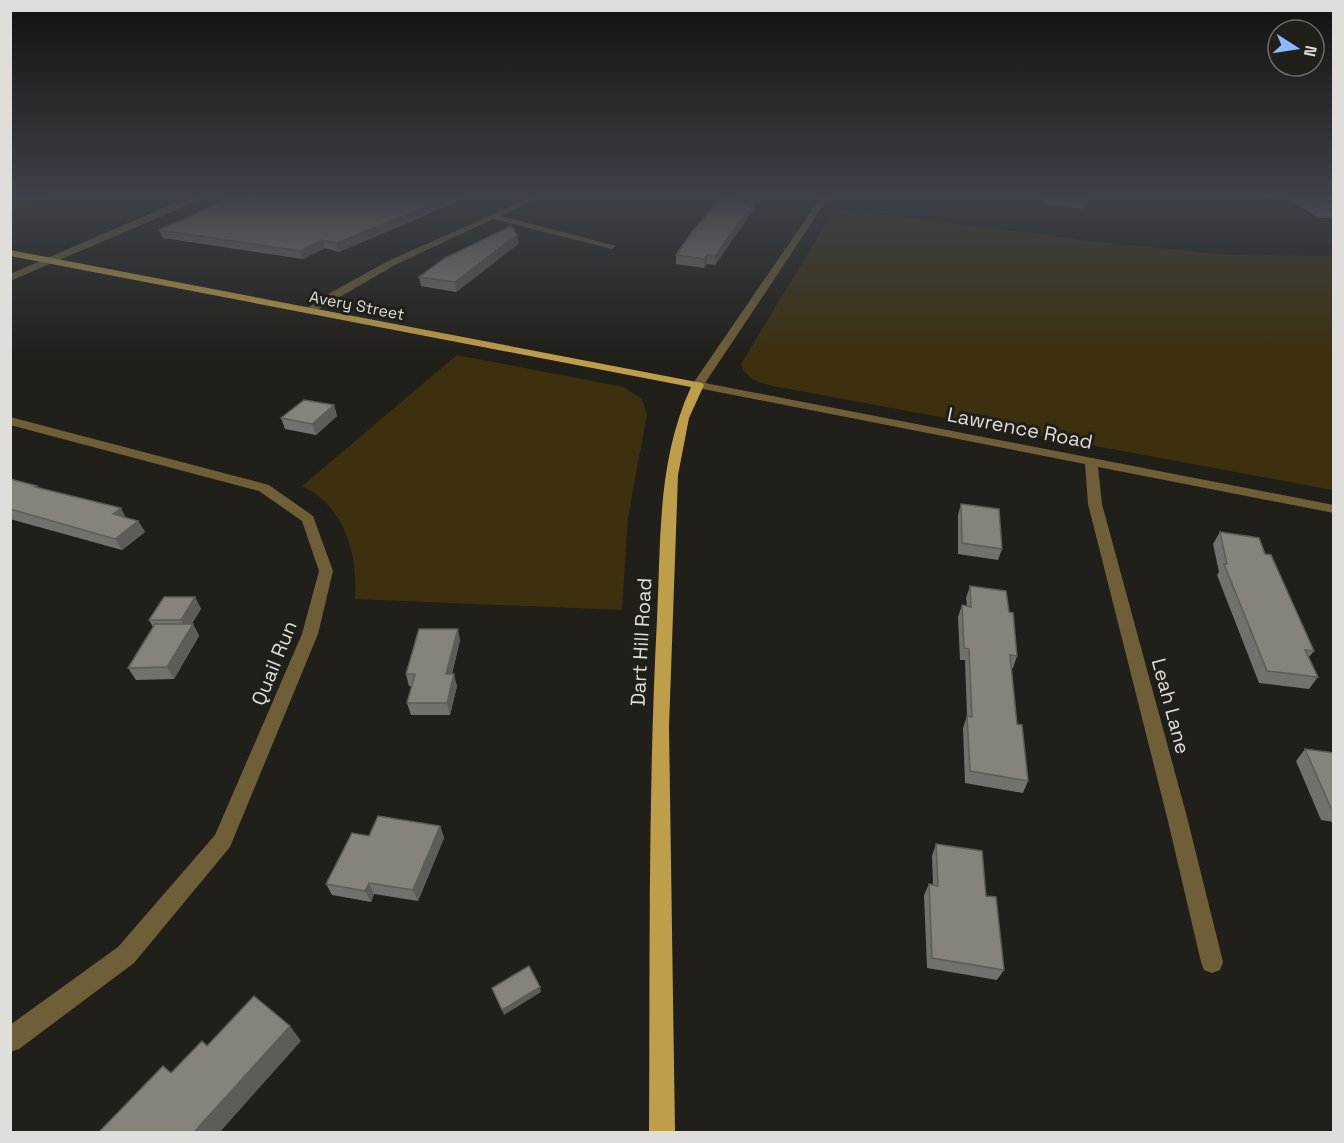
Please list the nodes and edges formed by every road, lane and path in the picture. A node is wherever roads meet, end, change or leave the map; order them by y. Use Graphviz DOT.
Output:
graph roads {
  1 [pos="74,250"];
  2 [pos="416,250"];
  3 [pos="789,250"];
  4 [pos="10,253"];
  5 [pos="50,261"];
  6 [pos="10,279"];
  7 [pos="308,311"];
  8 [pos="698,386"];
  9 [pos="10,421"];
  10 [pos="1091,461"];
  11 [pos="1334,509"];
  12 [pos="1212,962"];
  13 [pos="10,1040"];
  14 [pos="662,1132"];
  1 -- 5 [label="street"];
  2 -- 7 [label="street"];
  3 -- 8 [label="street, Dart Hill Road"];
  4 -- 5 [label="main road, Avery Street"];
  5 -- 6 [label="street"];
  5 -- 7 [label="main road, Avery Street"];
  7 -- 8 [label="main road, Avery Street"];
  8 -- 10 [label="street, Lawrence Road"];
  8 -- 14 [label="main road, Dart Hill Road"];
  9 -- 13 [label="street, Quail Run"];
  10 -- 11 [label="street, Lawrence Road"];
  10 -- 12 [label="street, Leah Lane"];
}
